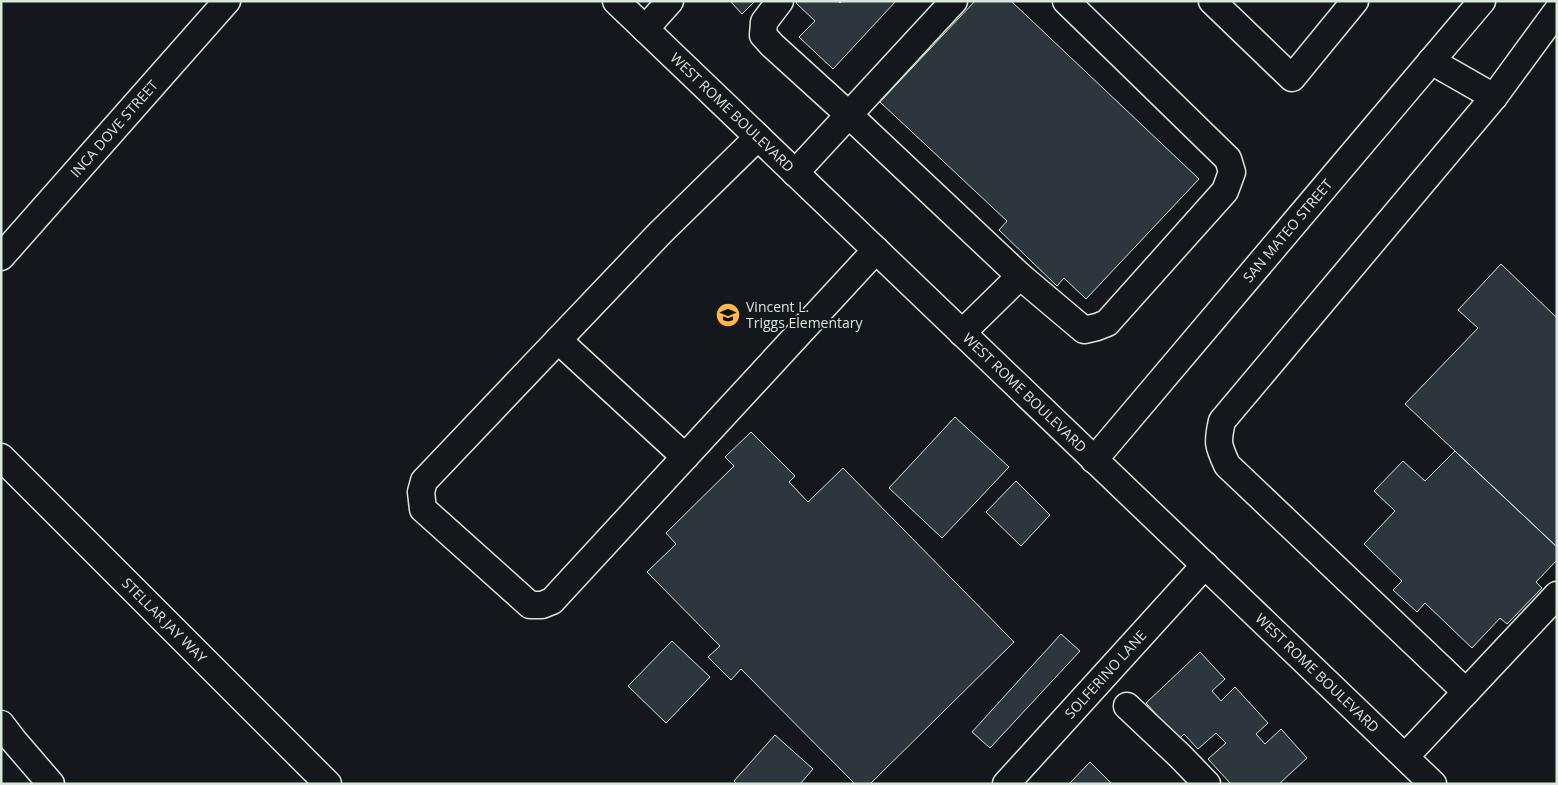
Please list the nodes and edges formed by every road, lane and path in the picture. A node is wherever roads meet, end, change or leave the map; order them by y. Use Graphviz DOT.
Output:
graph roads {
  1 [pos="227,1"];
  2 [pos="616,1"];
  3 [pos="670,1"];
  4 [pos="780,1"];
  5 [pos="954,1"];
  6 [pos="1066,1"];
  7 [pos="1212,1"];
  8 [pos="1355,1"];
  9 [pos="1482,1"];
  10 [pos="1557,11"];
  11 [pos="645,29"];
  12 [pos="1431,61"];
  13 [pos="1494,97"];
  14 [pos="849,115"];
  15 [pos="758,138"];
  16 [pos="795,173"];
  17 [pos="876,250"];
  18 [pos="1,257"];
  19 [pos="1020,276"];
  20 [pos="962,333"];
  21 [pos="558,340"];
  22 [pos="1,457"];
  23 [pos="685,457"];
  24 [pos="1094,460"];
  25 [pos="1205,565"];
  26 [pos="1557,595"];
  27 [pos="1466,692"];
  28 [pos="1127,706"];
  29 [pos="1,724"];
  30 [pos="1405,757"];
  31 [pos="50,784"];
  32 [pos="328,784"];
  33 [pos="1006,784"];
  34 [pos="1207,784"];
  35 [pos="1433,784"];
  1 -- 18 [label="street, INCA DOVE STREET"];
  2 -- 11 [label="street, WEST ROME BOULEVARD"];
  3 -- 11 [label="street"];
  4 -- 14 [label="street"];
  5 -- 14 [label="street"];
  6 -- 19 [label="street"];
  7 -- 8 [label="street"];
  9 -- 12 [label="street, SAN MATEO STREET"];
  10 -- 13 [label="street"];
  11 -- 15 [label="street, WEST ROME BOULEVARD"];
  12 -- 13 [label="street"];
  12 -- 24 [label="street, SAN MATEO STREET"];
  13 -- 27 [label="street"];
  14 -- 16 [label="street"];
  14 -- 19 [label="street"];
  15 -- 16 [label="street, WEST ROME BOULEVARD"];
  15 -- 21 [label="street"];
  16 -- 17 [label="street, WEST ROME BOULEVARD"];
  17 -- 20 [label="street, WEST ROME BOULEVARD"];
  17 -- 23 [label="street"];
  19 -- 20 [label="street"];
  20 -- 24 [label="street, WEST ROME BOULEVARD"];
  21 -- 23 [label="street"];
  21 -- 23 [label="street"];
  22 -- 32 [label="street, STELLAR JAY WAY"];
  24 -- 25 [label="street, WEST ROME BOULEVARD"];
  25 -- 30 [label="street, WEST ROME BOULEVARD"];
  25 -- 33 [label="street, SOLFERINO LANE"];
  26 -- 27 [label="street"];
  27 -- 30 [label="street"];
  28 -- 34 [label="street"];
  29 -- 31 [label="street"];
  30 -- 35 [label="street, WEST ROME BOULEVARD"];
}
